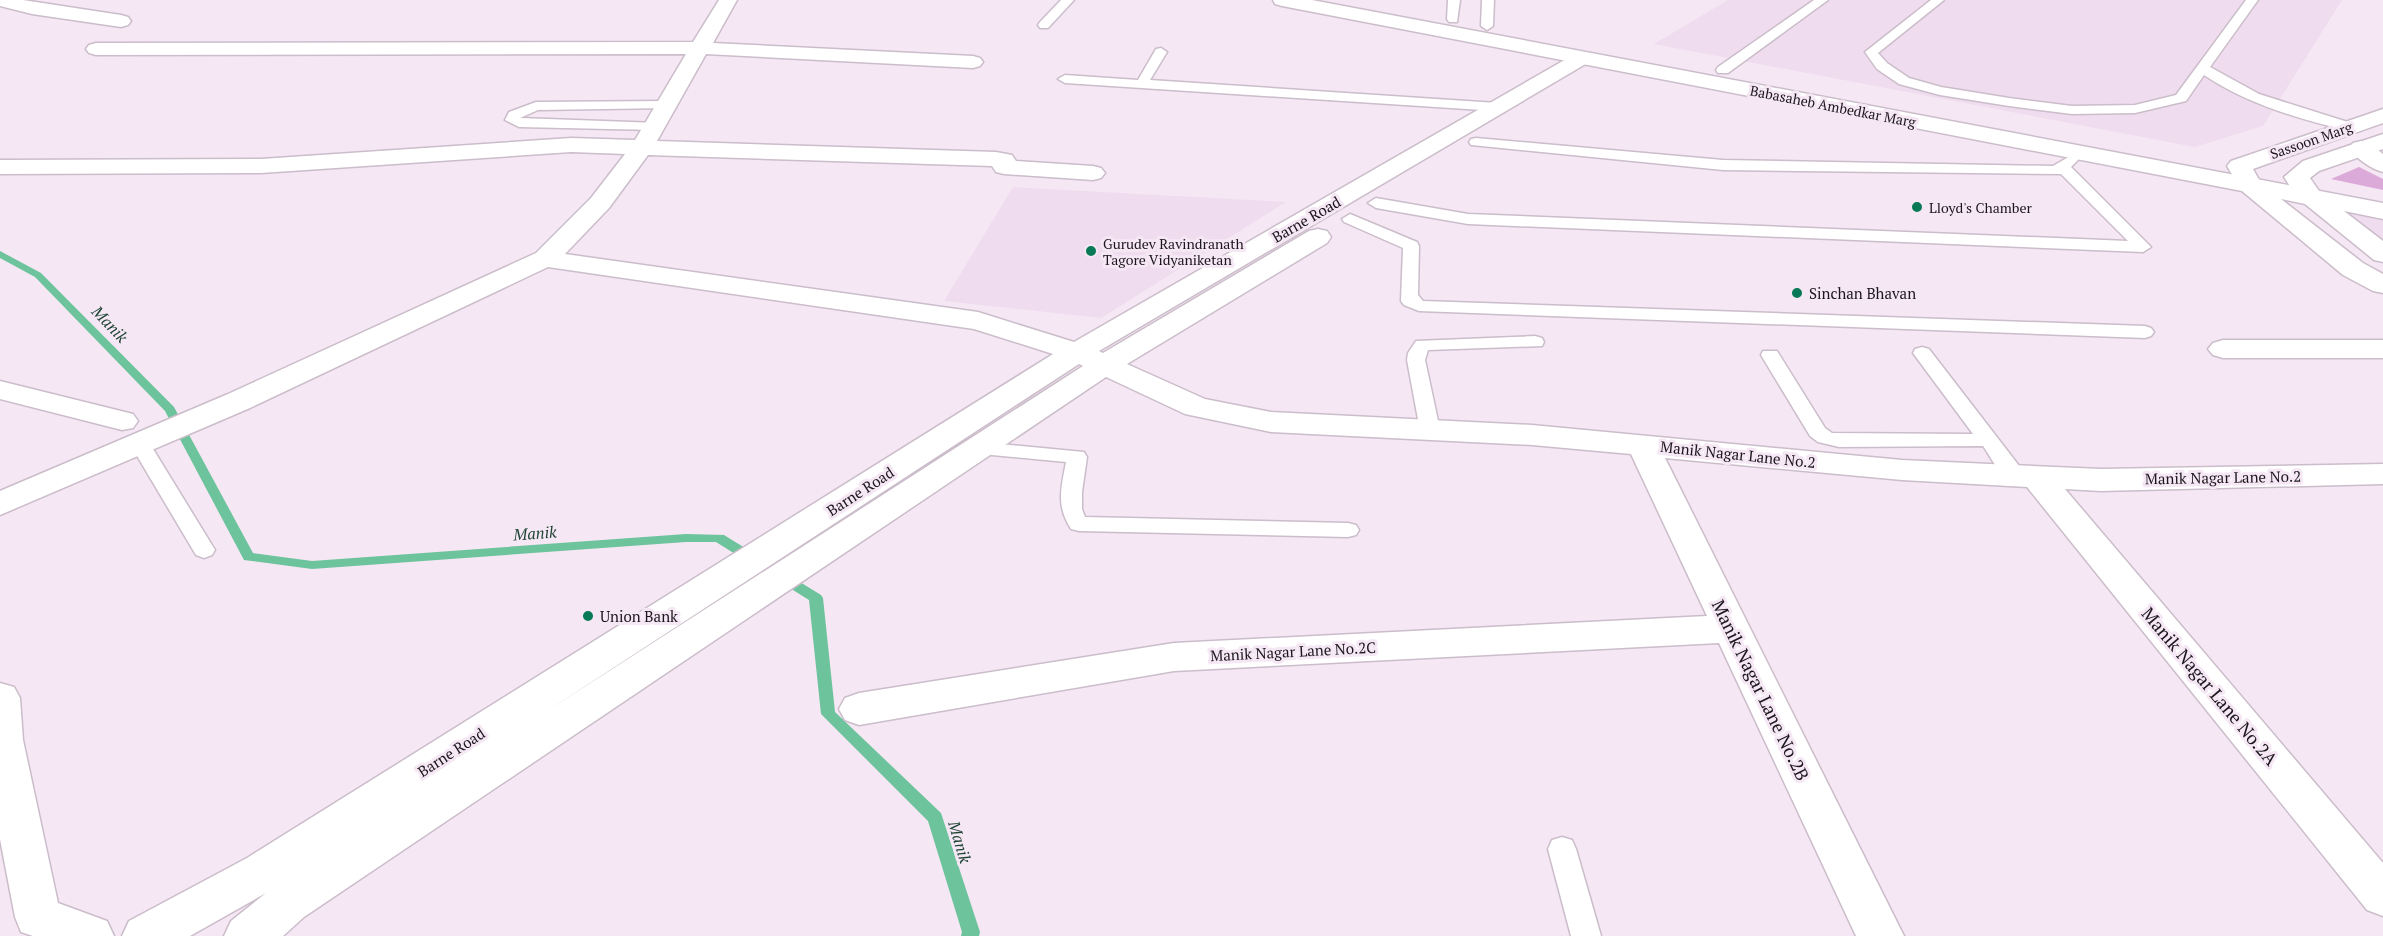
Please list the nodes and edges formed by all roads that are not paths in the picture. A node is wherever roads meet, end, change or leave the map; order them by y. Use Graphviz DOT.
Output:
graph roads {
  1 [pos="0,0"];
  2 [pos="728,0"];
  3 [pos="1068,0"];
  4 [pos="1282,0"];
  5 [pos="1351,0"];
  6 [pos="1488,0"];
  7 [pos="1822,0"];
  8 [pos="1938,0"];
  9 [pos="2252,0"];
  10 [pos="1454,10"];
  11 [pos="121,21"];
  12 [pos="1044,25"];
  13 [pos="1487,26"];
  14 [pos="698,48"];
  15 [pos="96,50"];
  16 [pos="1161,52"];
  17 [pos="1595,60"];
  18 [pos="973,62"];
  19 [pos="2202,68"];
  20 [pos="1723,70"];
  21 [pos="1065,79"];
  22 [pos="1141,85"];
  23 [pos="1497,107"];
  24 [pos="2383,116"];
  25 [pos="654,126"];
  26 [pos="2349,127"];
  27 [pos="1476,142"];
  28 [pos="2372,144"];
  29 [pos="2071,160"];
  30 [pos="2383,165"];
  31 [pos="0,167"];
  32 [pos="1094,172"];
  33 [pos="2244,176"];
  34 [pos="2296,177"];
  35 [pos="2383,194"];
  36 [pos="2312,198"];
  37 [pos="1376,202"];
  38 [pos="2383,211"];
  39 [pos="1350,219"];
  40 [pos="2383,254"];
  41 [pos="545,259"];
  42 [pos="2383,285"];
  43 [pos="2145,332"];
  44 [pos="1535,342"];
  45 [pos="2223,349"];
  46 [pos="2383,349"];
  47 [pos="1922,353"];
  48 [pos="1770,355"];
  49 [pos="1091,358"];
  50 [pos="0,390"];
  51 [pos="1430,430"];
  52 [pos="143,433"];
  53 [pos="1988,440"];
  54 [pos="1642,444"];
  55 [pos="978,448"];
  56 [pos="2383,474"];
  57 [pos="2026,476"];
  58 [pos="0,504"];
  59 [pos="1348,530"];
  60 [pos="204,550"];
  61 [pos="788,555"];
  62 [pos="749,580"];
  63 [pos="1731,629"];
  64 [pos="859,709"];
  65 [pos="1,726"];
  66 [pos="1562,849"];
  67 [pos="2383,896"];
  68 [pos="90,936"];
  69 [pos="146,936"];
  70 [pos="248,936"];
  71 [pos="1586,936"];
  72 [pos="1880,936"];
  1 -- 11 [label="street"];
  2 -- 14 [label="street"];
  3 -- 12 [label="lane"];
  4 -- 17 [label="street, Babasaheb Ambedkar Marg"];
  5 -- 10 [label="street, Babasaheb Ambedkar Marg"];
  6 -- 13 [label="lane"];
  7 -- 20 [label="lane"];
  8 -- 19 [label="lane"];
  9 -- 19 [label="lane"];
  10 -- 13 [label="street, Babasaheb Ambedkar Marg"];
  13 -- 20 [label="street, Babasaheb Ambedkar Marg"];
  14 -- 15 [label="street"];
  14 -- 18 [label="street"];
  14 -- 25 [label="street"];
  16 -- 22 [label="lane"];
  17 -- 23 [label="street, Barne Road"];
  17 -- 27 [label="street, Barne Road"];
  17 -- 29 [label="street, Babasaheb Ambedkar Marg"];
  19 -- 26 [label="lane"];
  20 -- 33 [label="street, Babasaheb Ambedkar Marg"];
  21 -- 22 [label="lane"];
  22 -- 23 [label="lane"];
  23 -- 49 [label="street, Barne Road"];
  24 -- 26 [label="street, Sassoon Marg"];
  25 -- 25 [label="lane"];
  25 -- 31 [label="street"];
  25 -- 32 [label="street"];
  25 -- 41 [label="street"];
  26 -- 33 [label="street, Sassoon Marg"];
  27 -- 29 [label="lane"];
  27 -- 37 [label="street, Barne Road"];
  28 -- 30 [label="street"];
  28 -- 34 [label="street, Sassoon Marg"];
  29 -- 33 [label="street, Babasaheb Ambedkar Marg"];
  29 -- 37 [label="lane"];
  33 -- 34 [label="street, Babasaheb Ambedkar Marg"];
  33 -- 36 [label="street, Babasaheb Ambedkar Marg"];
  33 -- 42 [label="street"];
  34 -- 35 [label="street, Babasaheb Ambedkar Marg"];
  34 -- 36 [label="street"];
  36 -- 38 [label="street, Babasaheb Ambedkar Marg"];
  36 -- 40 [label="street"];
  37 -- 39 [label="street, Barne Road"];
  39 -- 43 [label="lane"];
  39 -- 49 [label="street, Barne Road"];
  41 -- 49 [label="street, Manik Nagar Lane No.2"];
  41 -- 52 [label="street"];
  44 -- 51 [label="lane"];
  45 -- 46 [label="street"];
  47 -- 53 [label="lane"];
  48 -- 53 [label="lane"];
  49 -- 51 [label="street, Manik Nagar Lane No.2"];
  49 -- 55 [label="street, Barne Road"];
  49 -- 61 [label="street, Barne Road"];
  50 -- 52 [label="street"];
  51 -- 54 [label="street, Manik Nagar Lane No.2"];
  52 -- 58 [label="street"];
  52 -- 60 [label="lane"];
  53 -- 57 [label="lane"];
  54 -- 57 [label="street, Manik Nagar Lane No.2"];
  54 -- 63 [label="street, Manik Nagar Lane No.2B"];
  55 -- 59 [label="lane"];
  55 -- 61 [label="street, Barne Road"];
  56 -- 57 [label="street, Manik Nagar Lane No.2"];
  57 -- 67 [label="street, Manik Nagar Lane No.2A"];
  61 -- 62 [label="street, Barne Road"];
  62 -- 69 [label="street, Barne Road"];
  62 -- 70 [label="street, Barne Road"];
  63 -- 64 [label="street, Manik Nagar Lane No.2C"];
  63 -- 72 [label="street, Manik Nagar Lane No.2B"];
  65 -- 68 [label="street"];
  66 -- 71 [label="lane"];
}
